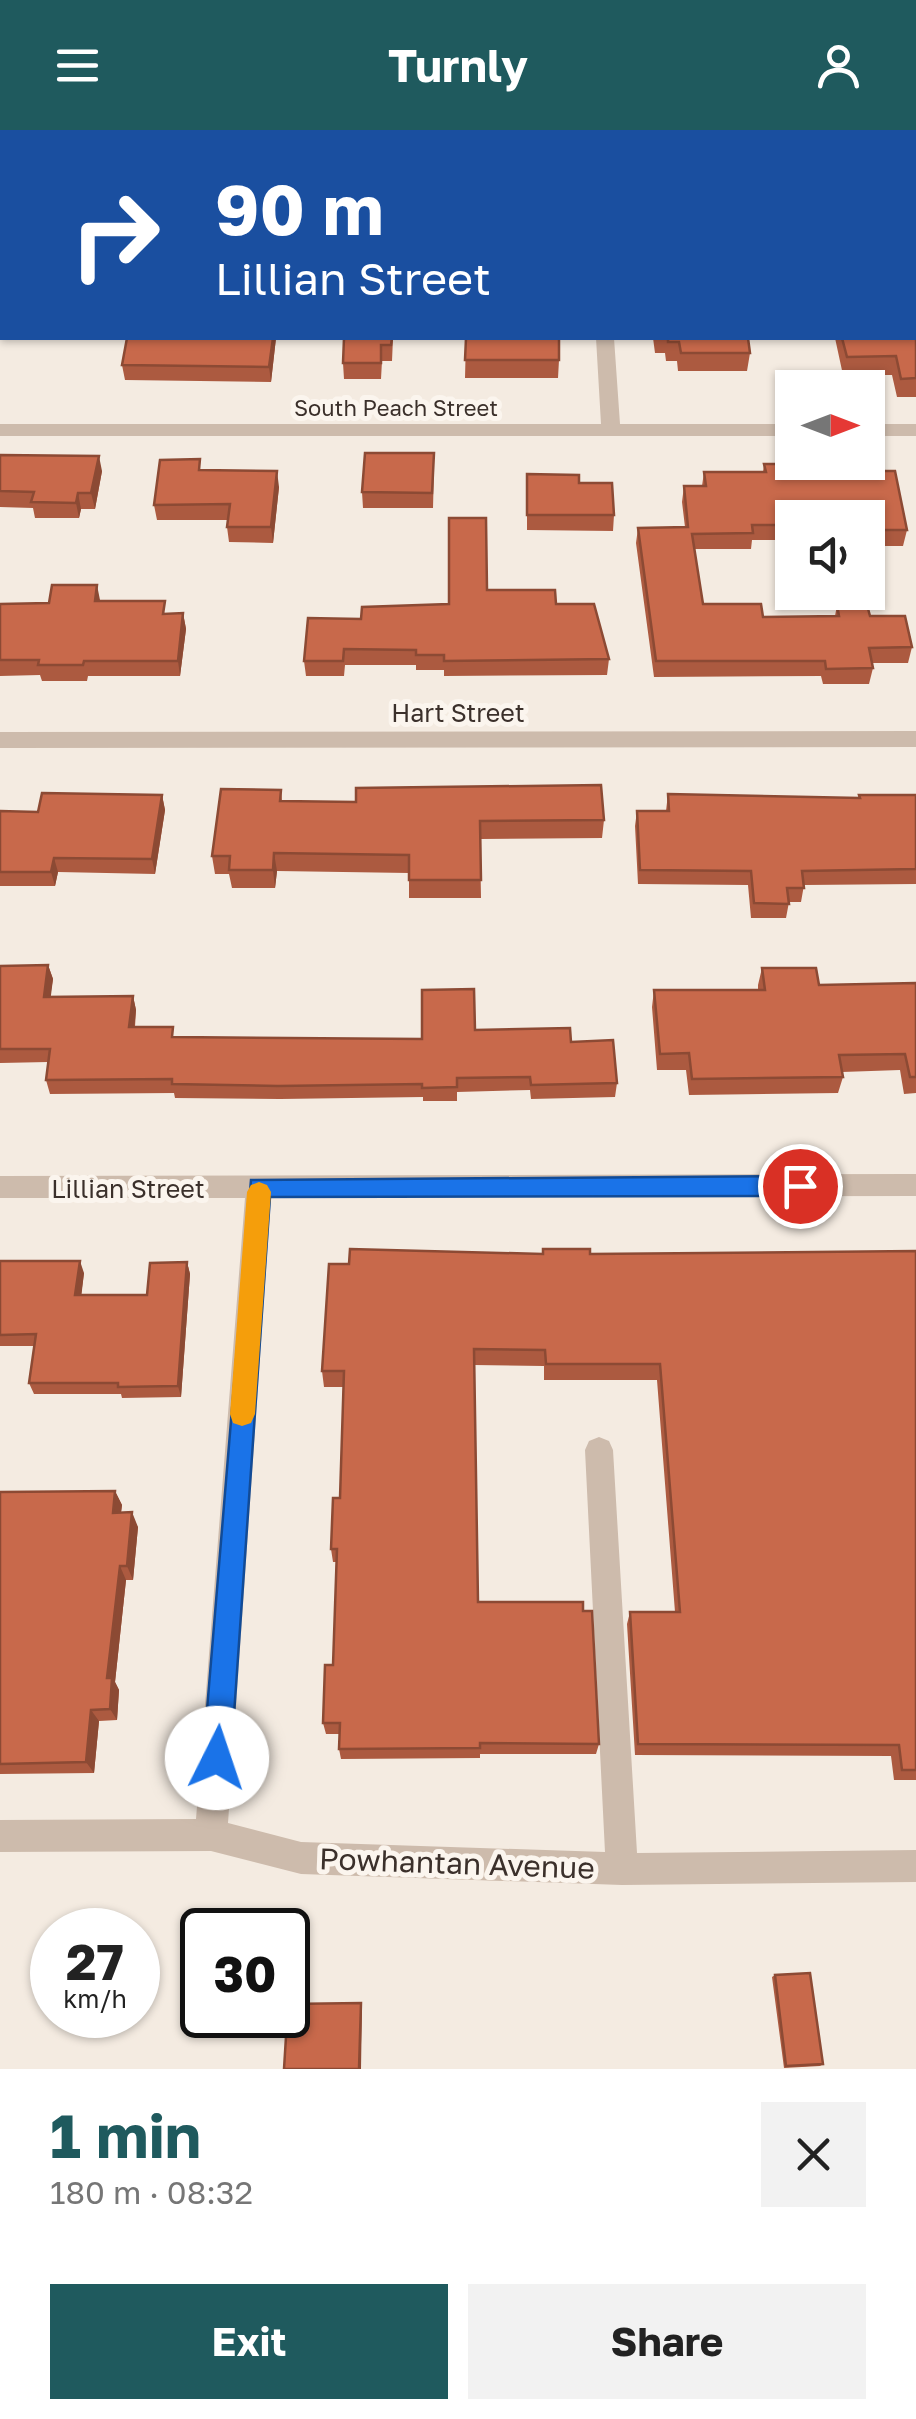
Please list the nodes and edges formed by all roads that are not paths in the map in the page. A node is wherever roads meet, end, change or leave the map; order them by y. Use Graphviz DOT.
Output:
graph roads {
  1 [pos="605,340"];
  2 [pos="0,430"];
  3 [pos="611,430"];
  4 [pos="775,430"];
  5 [pos="885,430"];
  6 [pos="916,430"];
  7 [pos="916,739"];
  8 [pos="0,740"];
  9 [pos="916,1186"];
  10 [pos="0,1187"];
  11 [pos="259,1187"];
  12 [pos="599,1450"];
  13 [pos="211,1835"];
  14 [pos="0,1836"];
  15 [pos="916,1866"];
  16 [pos="622,1869"];
  1 -- 3 [label="street"];
  2 -- 3 [label="street, South Peach Street"];
  3 -- 4 [label="street, South Peach Street"];
  5 -- 6 [label="street"];
  7 -- 8 [label="street, Hart Street"];
  9 -- 11 [label="street, Lillian Street"];
  10 -- 11 [label="street, Lillian Street"];
  11 -- 13 [label="street"];
  12 -- 16 [label="street"];
  13 -- 14 [label="street, Powhantan Avenue"];
  13 -- 16 [label="street, Powhantan Avenue"];
  15 -- 16 [label="street, Powhantan Avenue"];
}
